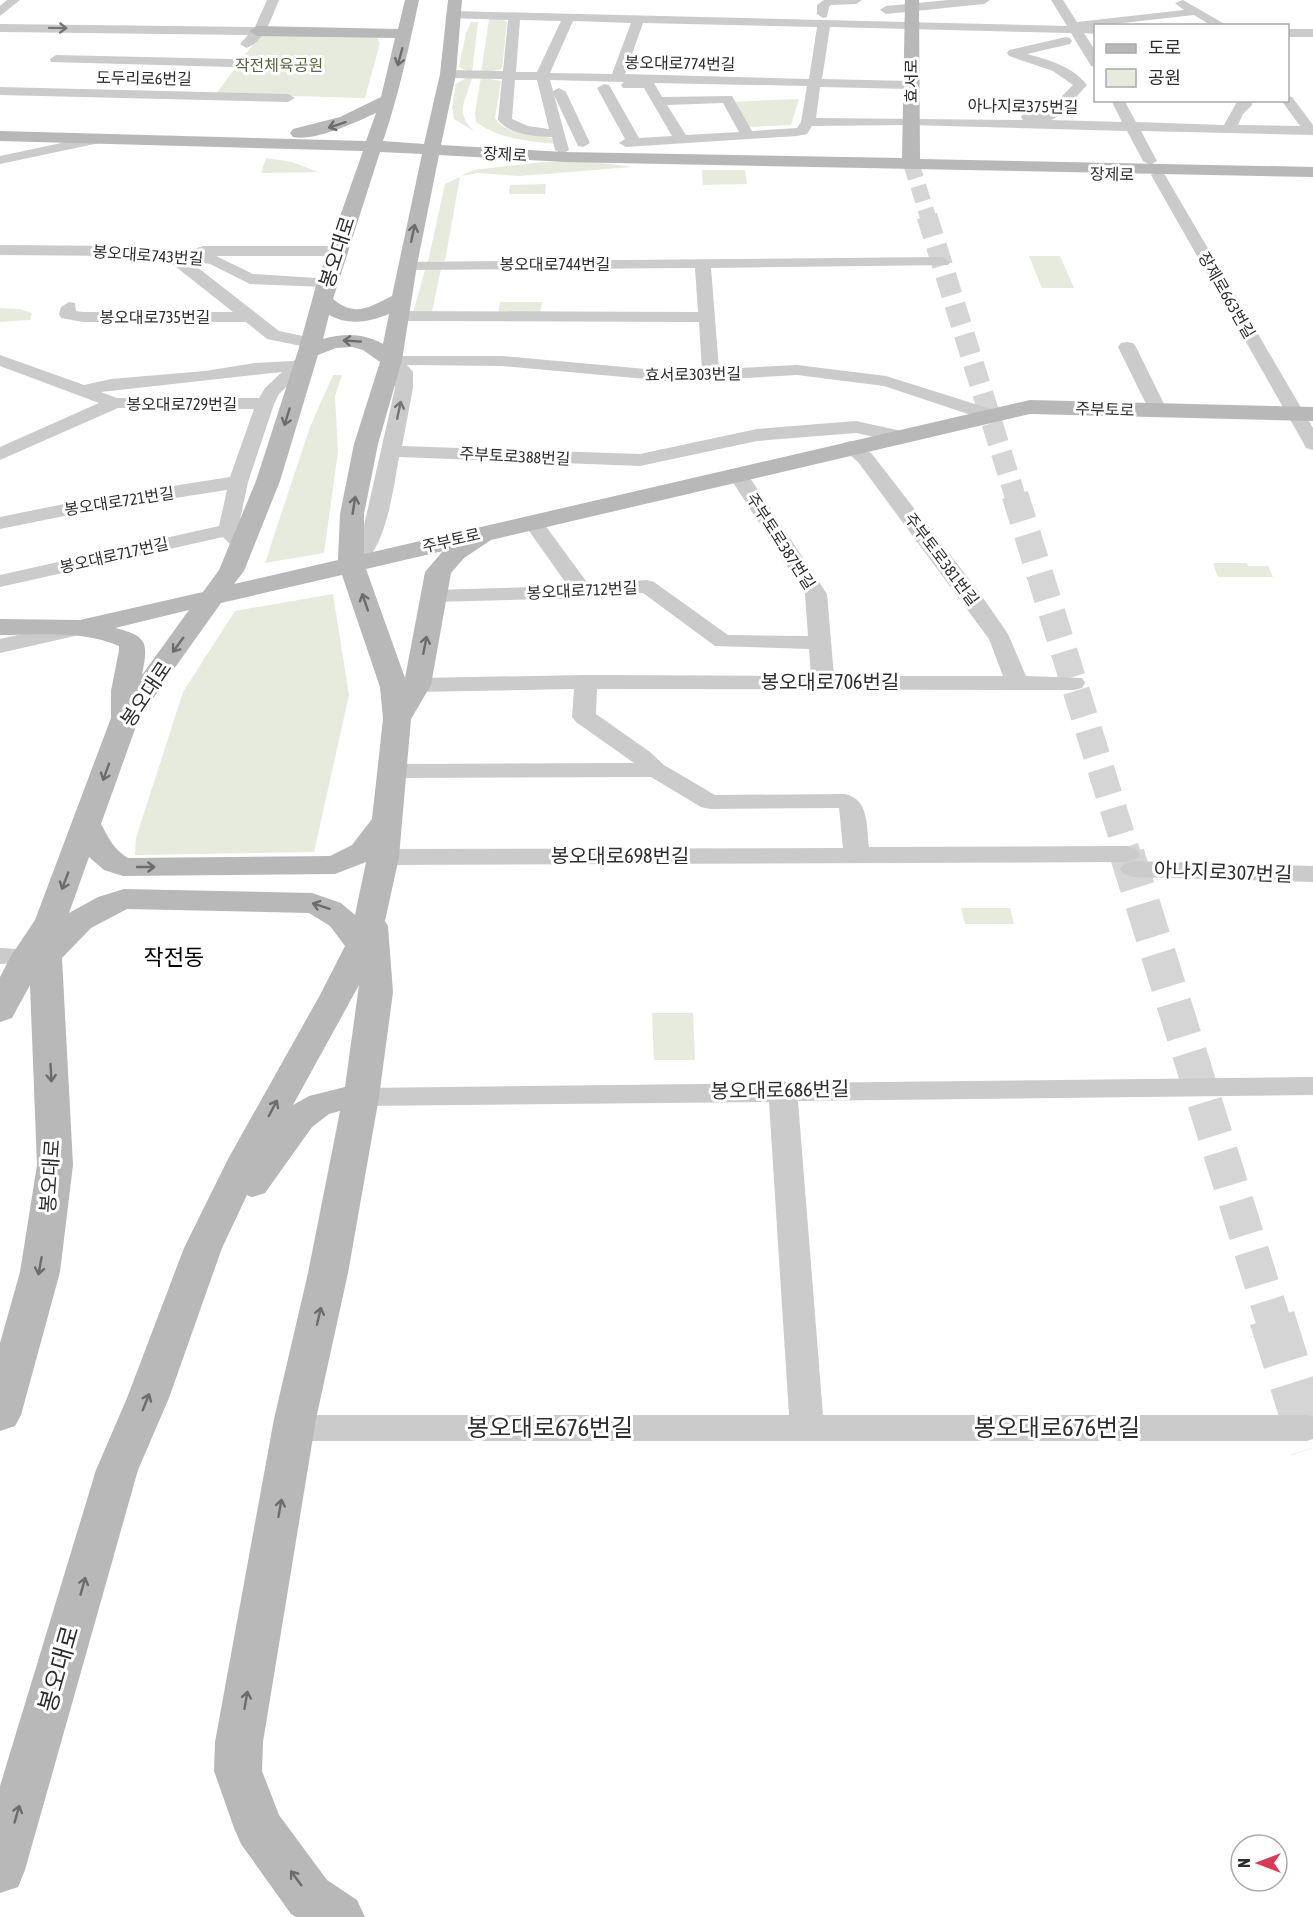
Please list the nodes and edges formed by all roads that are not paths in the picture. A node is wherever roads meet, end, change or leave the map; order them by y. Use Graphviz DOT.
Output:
graph roads {
  1 [pos="14,0"];
  2 [pos="273,0"];
  3 [pos="412,0"];
  4 [pos="984,0"];
  5 [pos="1057,0"];
  6 [pos="1180,2"];
  7 [pos="1209,3"];
  8 [pos="912,4"];
  9 [pos="954,4"];
  10 [pos="856,6"];
  11 [pos="454,8"];
  12 [pos="993,9"];
  13 [pos="879,11"];
  14 [pos="0,12"];
  15 [pos="1194,12"];
  16 [pos="1023,16"];
  17 [pos="514,17"];
  18 [pos="568,18"];
  19 [pos="824,19"];
  20 [pos="638,20"];
  21 [pos="1124,24"];
  22 [pos="1218,24"];
  23 [pos="912,26"];
  24 [pos="0,28"];
  25 [pos="86,29"];
  26 [pos="1052,29"];
  27 [pos="1094,29"];
  28 [pos="1094,30"];
  29 [pos="257,31"];
  30 [pos="1078,32"];
  31 [pos="1289,33"];
  32 [pos="1313,33"];
  33 [pos="406,34"];
  34 [pos="1094,61"];
  35 [pos="231,63"];
  36 [pos="448,74"];
  37 [pos="509,75"];
  38 [pos="542,76"];
  39 [pos="617,78"];
  40 [pos="35,79"];
  41 [pos="814,82"];
  42 [pos="911,85"];
  43 [pos="604,87"];
  44 [pos="0,91"];
  45 [pos="21,92"];
  46 [pos="553,92"];
  47 [pos="1072,95"];
  48 [pos="1094,95"];
  49 [pos="205,96"];
  50 [pos="288,98"];
  51 [pos="389,99"];
  52 [pos="659,101"];
  53 [pos="1118,102"];
  54 [pos="1245,102"];
  55 [pos="1289,102"];
  56 [pos="709,110"];
  57 [pos="440,116"];
  58 [pos="1004,117"];
  59 [pos="808,122"];
  60 [pos="911,122"];
  61 [pos="455,126"];
  62 [pos="1131,127"];
  63 [pos="1229,129"];
  64 [pos="1311,131"];
  65 [pos="558,133"];
  66 [pos="0,136"];
  67 [pos="471,136"];
  68 [pos="748,136"];
  69 [pos="724,137"];
  70 [pos="99,139"];
  71 [pos="682,140"];
  72 [pos="200,141"];
  73 [pos="234,142"];
  74 [pos="583,143"];
  75 [pos="372,146"];
  76 [pos="431,150"];
  77 [pos="564,157"];
  78 [pos="0,160"];
  79 [pos="326,161"];
  80 [pos="911,163"];
  81 [pos="1313,165"];
  82 [pos="1154,168"];
  83 [pos="463,169"];
  84 [pos="1313,172"];
  85 [pos="345,176"];
  86 [pos="442,178"];
  87 [pos="1313,179"];
  88 [pos="421,196"];
  89 [pos="354,201"];
  90 [pos="0,250"];
  91 [pos="337,251"];
  92 [pos="176,256"];
  93 [pos="942,262"];
  94 [pos="703,263"];
  95 [pos="407,265"];
  96 [pos="324,291"];
  97 [pos="69,308"];
  98 [pos="398,308"];
  99 [pos="250,317"];
  100 [pos="707,317"];
  101 [pos="1127,347"];
  102 [pos="305,355"];
  103 [pos="0,360"];
  104 [pos="391,360"];
  105 [pos="711,375"];
  106 [pos="82,391"];
  107 [pos="115,403"];
  108 [pos="265,404"];
  109 [pos="1158,410"];
  110 [pos="1304,414"];
  111 [pos="990,415"];
  112 [pos="899,435"];
  113 [pos="1313,444"];
  114 [pos="850,447"];
  115 [pos="391,451"];
  116 [pos="0,454"];
  117 [pos="640,459"];
  118 [pos="737,473"];
  119 [pos="238,482"];
  120 [pos="532,521"];
  121 [pos="0,523"];
  122 [pos="492,530"];
  123 [pos="235,537"];
  124 [pos="351,563"];
  125 [pos="0,581"];
  126 [pos="583,592"];
  127 [pos="434,596"];
  128 [pos="213,598"];
  129 [pos="0,627"];
  130 [pos="80,628"];
  131 [pos="820,643"];
  132 [pos="0,646"];
  133 [pos="586,682"];
  134 [pos="823,682"];
  135 [pos="1017,683"];
  136 [pos="1074,683"];
  137 [pos="417,685"];
  138 [pos="125,718"];
  139 [pos="397,719"];
  140 [pos="656,770"];
  141 [pos="391,771"];
  142 [pos="87,826"];
  143 [pos="384,839"];
  144 [pos="857,855"];
  145 [pos="1130,862"];
  146 [pos="1313,874"];
  147 [pos="366,931"];
  148 [pos="24,956"];
  149 [pos="0,1011"];
  150 [pos="1313,1086"];
  151 [pos="783,1090"];
  152 [pos="361,1097"];
  153 [pos="203,1248"];
  154 [pos="0,1415"];
  155 [pos="294,1428"];
  156 [pos="807,1428"];
  157 [pos="1307,1428"];
  158 [pos="0,1870"];
  159 [pos="339,1917"];
  1 -- 14 [label="street"];
  2 -- 29 [label="street"];
  3 -- 33 [label="main road, 봉오대로"];
  4 -- 9 [label="street"];
  5 -- 30 [label="street"];
  6 -- 7 [label="street"];
  6 -- 15 [label="street"];
  8 -- 9 [label="street"];
  8 -- 13 [label="street"];
  8 -- 23 [label="main road, 효서로"];
  9 -- 12 [label="street"];
  10 -- 19 [label="street"];
  11 -- 17 [label="street"];
  11 -- 36 [label="main road, 봉오대로"];
  15 -- 21 [label="street"];
  15 -- 22 [label="street"];
  16 -- 26 [label="street"];
  17 -- 18 [label="street"];
  17 -- 37 [label="street"];
  18 -- 20 [label="street"];
  18 -- 38 [label="street"];
  19 -- 20 [label="street"];
  19 -- 23 [label="street"];
  19 -- 41 [label="street"];
  20 -- 39 [label="street"];
  23 -- 26 [label="street"];
  23 -- 42 [label="main road, 효서로"];
  24 -- 25 [label="street, one-way"];
  25 -- 29 [label="street"];
  25 -- 35 [label="street"];
  26 -- 30 [label="street"];
  27 -- 30 [label="street"];
  28 -- 30 [label="street"];
  29 -- 33 [label="main road"];
  29 -- 35 [label="street"];
  30 -- 34 [label="street"];
  30 -- 47 [label="street"];
  31 -- 32 [label="street"];
  33 -- 51 [label="main road, 봉오대로, one-way"];
  35 -- 49 [label="street"];
  36 -- 37 [label="street, 봉오대로774번길"];
  36 -- 57 [label="main road, 봉오대로"];
  37 -- 38 [label="street, 봉오대로774번길"];
  37 -- 65 [label="street"];
  38 -- 39 [label="street, 봉오대로774번길"];
  38 -- 46 [label="street"];
  39 -- 41 [label="street, 봉오대로774번길"];
  40 -- 45 [label="street"];
  41 -- 42 [label="street, 봉오대로774번길"];
  41 -- 59 [label="street"];
  42 -- 60 [label="main road, 효서로"];
  43 -- 46 [label="street"];
  43 -- 52 [label="street"];
  43 -- 71 [label="street"];
  44 -- 45 [label="street, 도두리로6번길"];
  45 -- 49 [label="street, 도두리로6번길"];
  46 -- 65 [label="street"];
  46 -- 74 [label="street"];
  47 -- 48 [label="street"];
  47 -- 58 [label="street"];
  49 -- 50 [label="street, 도두리로6번길"];
  51 -- 72 [label="main road, one-way"];
  51 -- 75 [label="main road, 봉오대로"];
  52 -- 56 [label="street"];
  52 -- 71 [label="street"];
  53 -- 62 [label="street, 장제로663번길"];
  54 -- 63 [label="street"];
  55 -- 64 [label="street"];
  56 -- 68 [label="street"];
  56 -- 69 [label="street"];
  57 -- 61 [label="main road"];
  57 -- 76 [label="main road, 봉오대로"];
  58 -- 60 [label="street, 아나지로375번길"];
  58 -- 62 [label="street, 아나지로375번길"];
  59 -- 60 [label="street, 아나지로375번길"];
  59 -- 68 [label="street"];
  60 -- 80 [label="main road, 효서로"];
  62 -- 63 [label="street, 아나지로375번길"];
  62 -- 82 [label="street, 장제로663번길"];
  63 -- 64 [label="street, 아나지로375번길"];
  65 -- 77 [label="street"];
  66 -- 70 [label="main road, 장제로"];
  67 -- 77 [label="main road"];
  68 -- 69 [label="street"];
  69 -- 71 [label="street"];
  70 -- 72 [label="main road, 장제로"];
  70 -- 78 [label="street, 장제로"];
  72 -- 73 [label="main road, 장제로"];
  73 -- 75 [label="main road, 장제로"];
  73 -- 79 [label="main road"];
  75 -- 76 [label="main road, 장제로"];
  75 -- 89 [label="main road, 봉오대로"];
  76 -- 77 [label="main road, 장제로"];
  76 -- 88 [label="main road, 봉오대로"];
  77 -- 80 [label="main road, 장제로"];
  77 -- 83 [label="main road"];
  80 -- 82 [label="main road, 장제로"];
  80 -- 84 [label="main road, 장제로"];
  81 -- 82 [label="main road, 장제로"];
  82 -- 87 [label="main road, 장제로"];
  82 -- 110 [label="street, 장제로663번길"];
  85 -- 89 [label="main road"];
  86 -- 88 [label="main road"];
  95 -- 88 [label="main road, 봉오대로, one-way"];
  89 -- 91 [label="main road, 봉오대로"];
  90 -- 92 [label="street, 봉오대로743번길"];
  91 -- 92 [label="street"];
  91 -- 96 [label="main road, 봉오대로"];
  92 -- 96 [label="street, 봉오대로743번길"];
  92 -- 99 [label="street, 봉오대로735번길"];
  93 -- 94 [label="street, 봉오대로744번길"];
  94 -- 95 [label="street, 봉오대로744번길"];
  94 -- 100 [label="street"];
  95 -- 98 [label="main road, 봉오대로"];
  96 -- 98 [label="main road"];
  96 -- 102 [label="main road, 봉오대로"];
  97 -- 99 [label="street, 봉오대로735번길"];
  98 -- 100 [label="street"];
  98 -- 104 [label="main road, 봉오대로"];
  99 -- 102 [label="street, 봉오대로735번길"];
  100 -- 105 [label="street"];
  101 -- 109 [label="street"];
  104 -- 102 [label="main road, one-way"];
  102 -- 106 [label="street"];
  102 -- 108 [label="street"];
  102 -- 123 [label="main road, 봉오대로, one-way"];
  103 -- 106 [label="street, 봉오대로729번길"];
  104 -- 105 [label="street, 효서로303번길"];
  115 -- 104 [label="street, one-way"];
  124 -- 104 [label="main road, 봉오대로, one-way"];
  105 -- 111 [label="street, 효서로303번길"];
  106 -- 107 [label="street, 봉오대로729번길"];
  107 -- 108 [label="street, 봉오대로729번길"];
  107 -- 116 [label="street"];
  108 -- 119 [label="street"];
  109 -- 110 [label="main road, 주부토로"];
  109 -- 111 [label="main road, 주부토로"];
  110 -- 113 [label="street, 장제로663번길"];
  111 -- 112 [label="main road, 주부토로"];
  112 -- 114 [label="main road, 주부토로"];
  112 -- 117 [label="street, 주부토로"];
  114 -- 118 [label="main road, 주부토로"];
  114 -- 135 [label="street, 주부토로381번길"];
  115 -- 117 [label="street, 주부토로388번길"];
  115 -- 124 [label="street"];
  118 -- 120 [label="main road, 주부토로"];
  118 -- 131 [label="street, 주부토로387번길"];
  119 -- 121 [label="street, 봉오대로721번길"];
  119 -- 123 [label="street"];
  120 -- 122 [label="main road, 주부토로"];
  120 -- 126 [label="street"];
  122 -- 124 [label="main road, 주부토로"];
  122 -- 127 [label="main road"];
  123 -- 125 [label="street, 봉오대로717번길"];
  123 -- 128 [label="main road, 봉오대로"];
  124 -- 128 [label="main road, 주부토로"];
  139 -- 124 [label="main road, 봉오대로, one-way"];
  126 -- 127 [label="street, 봉오대로712번길"];
  126 -- 131 [label="street, 봉오대로712번길"];
  137 -- 127 [label="main road, one-way"];
  128 -- 130 [label="main road, 주부토로"];
  128 -- 138 [label="main road, 봉오대로, one-way"];
  129 -- 130 [label="main road, 주부토로"];
  130 -- 132 [label="street"];
  130 -- 138 [label="main road"];
  131 -- 134 [label="street, 주부토로387번길"];
  133 -- 134 [label="street, 봉오대로706번길"];
  133 -- 137 [label="street, 봉오대로706번길"];
  133 -- 140 [label="street"];
  134 -- 135 [label="street, 봉오대로706번길"];
  135 -- 136 [label="street, 봉오대로706번길"];
  137 -- 139 [label="main road"];
  138 -- 142 [label="main road, 봉오대로, one-way"];
  139 -- 141 [label="main road, 봉오대로"];
  140 -- 141 [label="street"];
  140 -- 144 [label="street"];
  141 -- 143 [label="main road, 봉오대로"];
  142 -- 143 [label="main road, one-way"];
  142 -- 148 [label="main road, 봉오대로, one-way"];
  143 -- 144 [label="street, 봉오대로698번길"];
  143 -- 147 [label="main road, 봉오대로"];
  144 -- 145 [label="street, 봉오대로698번길"];
  145 -- 146 [label="street, 아나지로307번길"];
  147 -- 148 [label="main road, one-way"];
  147 -- 152 [label="main road"];
  153 -- 147 [label="main road, 봉오대로, one-way"];
  148 -- 149 [label="main road"];
  148 -- 154 [label="main road, 봉오대로, one-way"];
  150 -- 151 [label="street, 봉오대로686번길"];
  151 -- 152 [label="street, 봉오대로686번길"];
  151 -- 156 [label="street"];
  152 -- 153 [label="main road"];
  155 -- 152 [label="main road, one-way"];
  158 -- 153 [label="main road, 봉오대로, one-way"];
  155 -- 156 [label="street, 봉오대로676번길"];
  159 -- 155 [label="main road, one-way"];
  156 -- 157 [label="street, 봉오대로676번길"];
}
